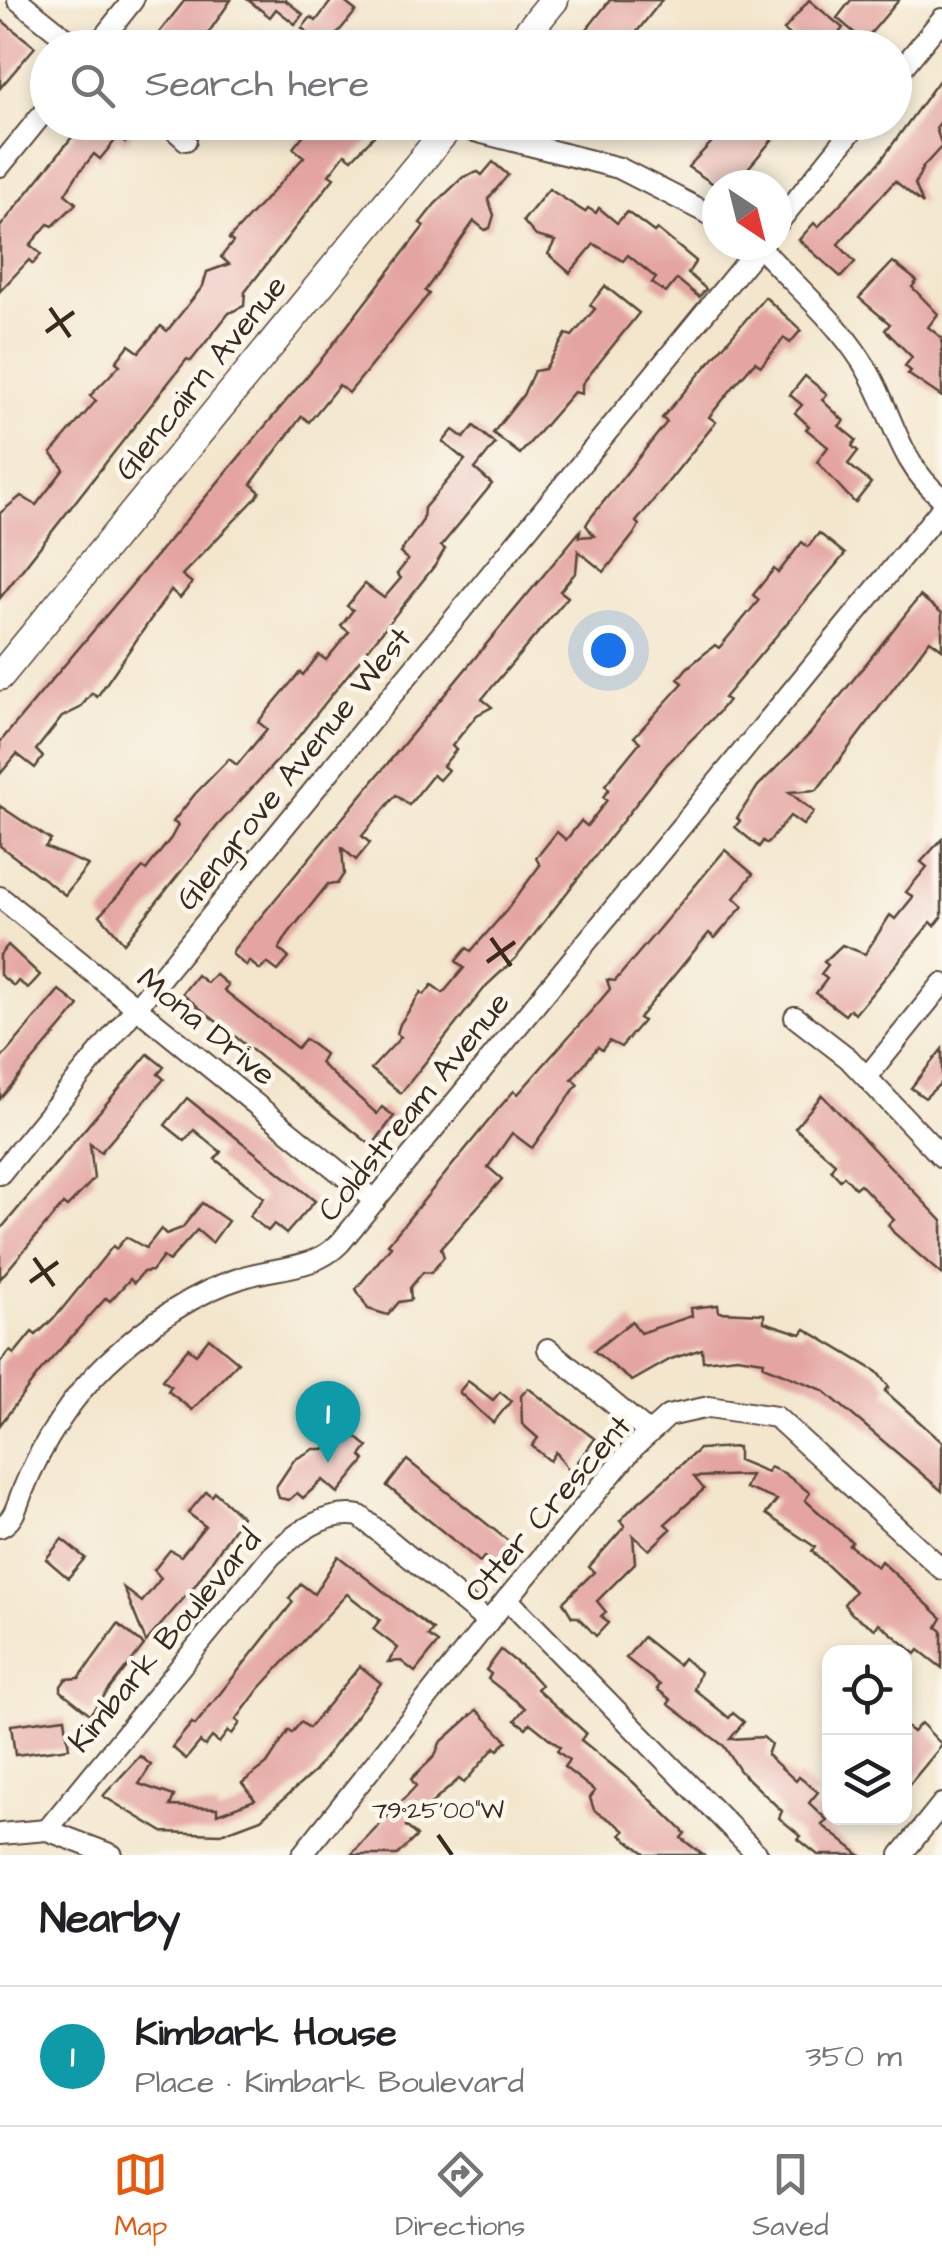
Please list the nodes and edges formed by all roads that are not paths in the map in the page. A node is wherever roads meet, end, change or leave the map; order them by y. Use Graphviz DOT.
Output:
graph roads {
  1 [pos="18,0"];
  2 [pos="133,0"];
  3 [pos="554,0"];
  4 [pos="942,19"];
  5 [pos="56,30"];
  6 [pos="109,30"];
  7 [pos="530,30"];
  8 [pos="912,56"];
  9 [pos="30,129"];
  10 [pos="439,140"];
  11 [pos="513,140"];
  12 [pos="844,140"];
  13 [pos="0,166"];
  14 [pos="792,205"];
  15 [pos="702,210"];
  16 [pos="747,260"];
  17 [pos="773,260"];
  18 [pos="942,498"];
  19 [pos="942,508"];
  20 [pos="0,676"];
  21 [pos="0,897"];
  22 [pos="942,984"];
  23 [pos="136,1007"];
  24 [pos="795,1018"];
  25 [pos="867,1077"];
  26 [pos="942,1156"];
  27 [pos="0,1174"];
  28 [pos="375,1202"];
  29 [pos="548,1349"];
  30 [pos="649,1433"];
  31 [pos="0,1527"];
  32 [pos="942,1569"];
  33 [pos="507,1600"];
  34 [pos="488,1622"];
  35 [pos="942,1804"];
  36 [pos="47,1830"];
  37 [pos="0,1834"];
  38 [pos="112,1855"];
  39 [pos="302,1855"];
  40 [pos="758,1855"];
  41 [pos="901,1855"];
  1 -- 5 [label="street"];
  2 -- 6 [label="street"];
  3 -- 7 [label="street"];
  4 -- 8 [label="street"];
  9 -- 13 [label="street"];
  10 -- 20 [label="street, Glencairn Avenue"];
  11 -- 15 [label="street"];
  12 -- 14 [label="street"];
  16 -- 23 [label="street, Glengrove Avenue West"];
  17 -- 18 [label="street"];
  19 -- 28 [label="street, Coldstream Avenue"];
  21 -- 23 [label="street, Mona Drive"];
  22 -- 25 [label="street"];
  23 -- 27 [label="street, Glengrove Avenue West"];
  23 -- 28 [label="street, Mona Drive"];
  24 -- 25 [label="street"];
  25 -- 26 [label="street"];
  28 -- 31 [label="street, Coldstream Avenue"];
  29 -- 30 [label="street"];
  30 -- 32 [label="street, Otter Crescent"];
  30 -- 33 [label="street, Otter Crescent"];
  33 -- 34 [label="street, Otter Crescent"];
  33 -- 40 [label="street"];
  34 -- 36 [label="street, Kimbark Boulevard"];
  34 -- 39 [label="street, Otter Crescent"];
  35 -- 41 [label="street"];
  36 -- 37 [label="street"];
  36 -- 38 [label="street"];
}
